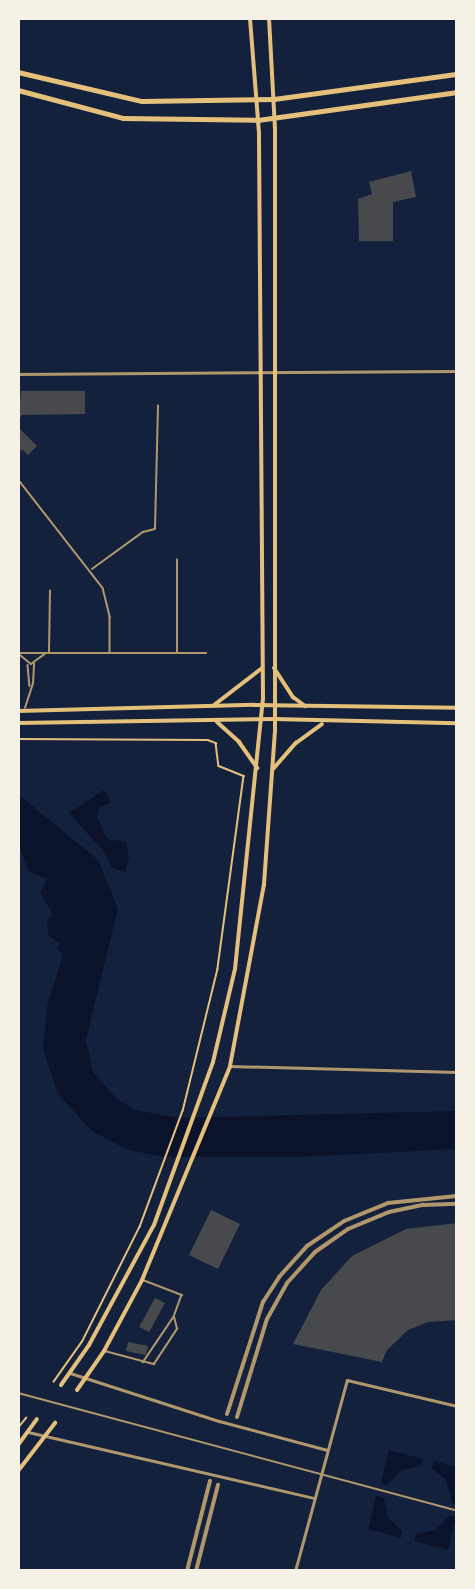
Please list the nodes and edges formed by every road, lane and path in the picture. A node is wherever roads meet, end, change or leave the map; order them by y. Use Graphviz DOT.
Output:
graph roads {
  1 [pos="250,18"];
  2 [pos="269,18"];
  3 [pos="18,72"];
  4 [pos="457,74"];
  5 [pos="18,90"];
  6 [pos="457,92"];
  7 [pos="274,99"];
  8 [pos="256,100"];
  9 [pos="274,116"];
  10 [pos="258,120"];
  11 [pos="260,371"];
  12 [pos="273,371"];
  13 [pos="457,371"];
  14 [pos="18,374"];
  15 [pos="158,406"];
  16 [pos="18,478"];
  17 [pos="177,560"];
  18 [pos="91,569"];
  19 [pos="50,591"];
  20 [pos="47,653"];
  21 [pos="110,653"];
  22 [pos="177,653"];
  23 [pos="206,653"];
  24 [pos="18,654"];
  25 [pos="28,664"];
  26 [pos="34,664"];
  27 [pos="263,667"];
  28 [pos="273,667"];
  29 [pos="30,686"];
  30 [pos="274,705"];
  31 [pos="213,706"];
  32 [pos="262,706"];
  33 [pos="306,706"];
  34 [pos="457,708"];
  35 [pos="18,711"];
  36 [pos="25,711"];
  37 [pos="274,719"];
  38 [pos="216,721"];
  39 [pos="262,721"];
  40 [pos="18,723"];
  41 [pos="324,723"];
  42 [pos="457,723"];
  43 [pos="18,739"];
  44 [pos="257,770"];
  45 [pos="273,770"];
  46 [pos="230,1066"];
  47 [pos="457,1072"];
  48 [pos="456,1196"];
  49 [pos="457,1204"];
  50 [pos="142,1280"];
  51 [pos="174,1317"];
  52 [pos="104,1351"];
  53 [pos="143,1363"];
  54 [pos="70,1373"];
  55 [pos="86,1377"];
  56 [pos="54,1382"];
  57 [pos="61,1385"];
  58 [pos="78,1390"];
  59 [pos="18,1393"];
  60 [pos="457,1406"];
  61 [pos="227,1414"];
  62 [pos="237,1417"];
  63 [pos="26,1418"];
  64 [pos="38,1419"];
  65 [pos="55,1423"];
  66 [pos="18,1428"];
  67 [pos="28,1432"];
  68 [pos="46,1437"];
  69 [pos="18,1445"];
  70 [pos="327,1450"];
  71 [pos="18,1471"];
  72 [pos="321,1475"];
  73 [pos="210,1481"];
  74 [pos="218,1485"];
  75 [pos="315,1498"];
  76 [pos="457,1511"];
  77 [pos="188,1571"];
  78 [pos="196,1571"];
  79 [pos="295,1571"];
  1 -- 8 [label="main road"];
  2 -- 7 [label="main road"];
  3 -- 8 [label="main road"];
  4 -- 7 [label="main road"];
  5 -- 10 [label="main road"];
  6 -- 9 [label="main road"];
  7 -- 8 [label="main road"];
  7 -- 9 [label="main road"];
  8 -- 10 [label="main road"];
  9 -- 10 [label="main road"];
  9 -- 12 [label="main road"];
  10 -- 11 [label="main road"];
  11 -- 12 [label="street"];
  11 -- 14 [label="street"];
  11 -- 27 [label="main road"];
  12 -- 13 [label="street"];
  12 -- 28 [label="main road"];
  15 -- 18 [label="lane"];
  16 -- 18 [label="lane"];
  17 -- 22 [label="lane"];
  18 -- 21 [label="lane"];
  19 -- 20 [label="lane"];
  20 -- 21 [label="lane"];
  20 -- 24 [label="lane"];
  20 -- 26 [label="lane"];
  21 -- 22 [label="lane"];
  22 -- 23 [label="lane"];
  24 -- 25 [label="lane"];
  25 -- 26 [label="lane"];
  25 -- 29 [label="lane"];
  26 -- 29 [label="lane"];
  27 -- 31 [label="main road"];
  27 -- 32 [label="main road"];
  28 -- 30 [label="main road"];
  28 -- 33 [label="main road"];
  29 -- 36 [label="lane"];
  30 -- 32 [label="main road"];
  30 -- 33 [label="main road"];
  30 -- 37 [label="main road"];
  31 -- 32 [label="main road"];
  31 -- 36 [label="main road"];
  32 -- 39 [label="main road"];
  33 -- 34 [label="main road"];
  35 -- 36 [label="main road"];
  37 -- 39 [label="main road"];
  37 -- 41 [label="main road"];
  37 -- 45 [label="main road"];
  38 -- 39 [label="main road"];
  38 -- 40 [label="main road"];
  38 -- 44 [label="main road"];
  39 -- 44 [label="main road"];
  41 -- 42 [label="main road"];
  41 -- 45 [label="main road"];
  43 -- 56 [label="path"];
  44 -- 54 [label="main road"];
  45 -- 46 [label="main road"];
  46 -- 47 [label="street"];
  46 -- 50 [label="main road"];
  48 -- 61 [label="street"];
  49 -- 62 [label="street"];
  50 -- 51 [label="lane"];
  50 -- 52 [label="main road"];
  51 -- 53 [label="lane"];
  51 -- 53 [label="lane"];
  52 -- 53 [label="lane"];
  52 -- 55 [label="main road"];
  54 -- 55 [label="street"];
  54 -- 57 [label="main road"];
  55 -- 58 [label="main road"];
  55 -- 70 [label="street"];
  59 -- 72 [label="street"];
  60 -- 70 [label="street"];
  63 -- 66 [label="path"];
  64 -- 67 [label="main road"];
  65 -- 68 [label="main road"];
  67 -- 68 [label="street"];
  67 -- 69 [label="main road"];
  68 -- 71 [label="main road"];
  68 -- 75 [label="street"];
  70 -- 72 [label="street"];
  72 -- 75 [label="street"];
  72 -- 76 [label="street"];
  73 -- 77 [label="street"];
  74 -- 78 [label="street"];
  75 -- 79 [label="street"];
}
